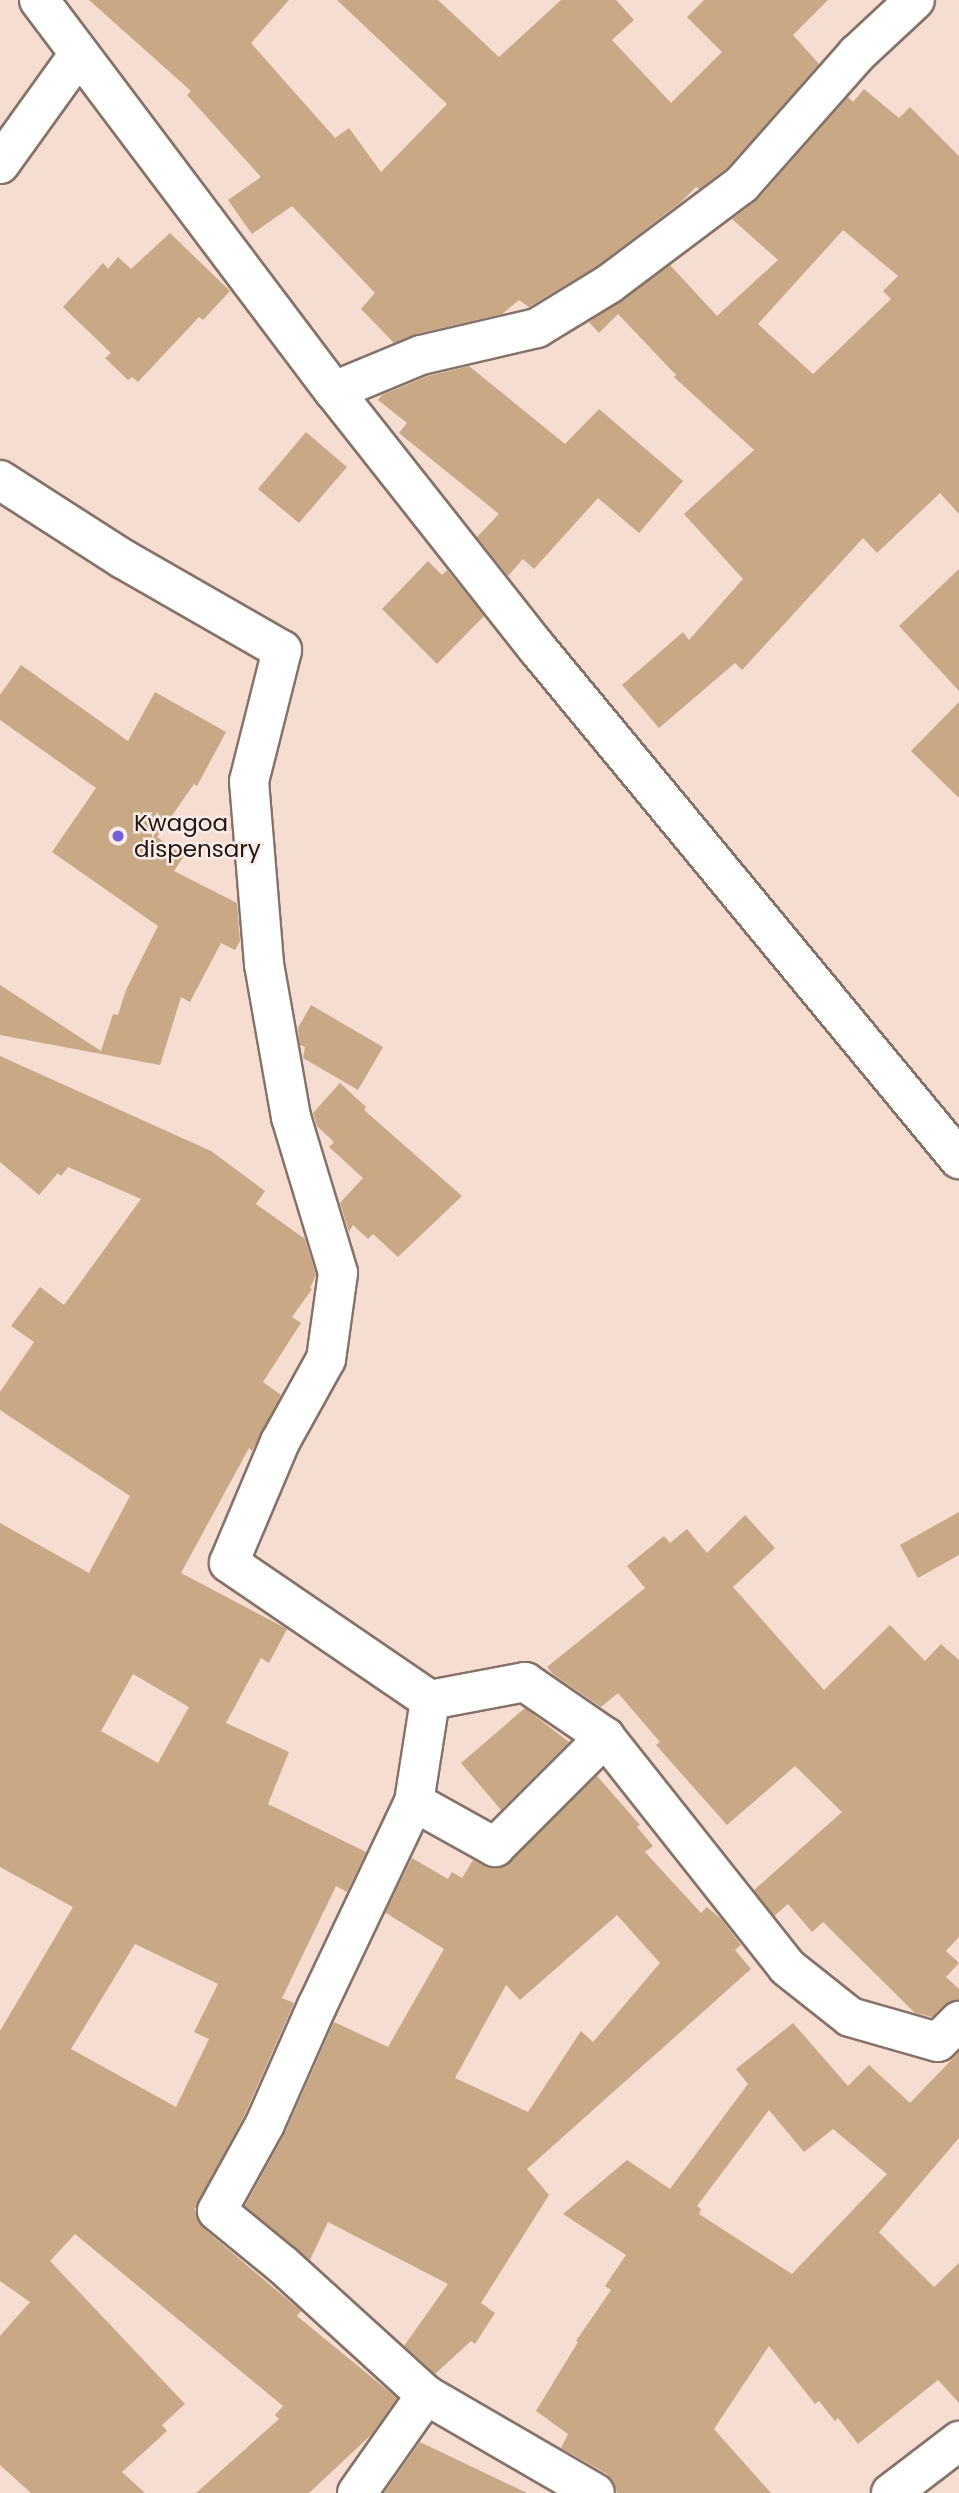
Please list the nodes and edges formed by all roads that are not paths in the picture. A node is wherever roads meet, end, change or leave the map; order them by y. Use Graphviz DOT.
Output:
graph roads {
  1 [pos="39,0"];
  2 [pos="915,0"];
  3 [pos="79,54"];
  4 [pos="0,164"];
  5 [pos="334,391"];
  6 [pos="0,480"];
  7 [pos="959,1159"];
  8 [pos="430,1700"];
  9 [pos="605,1737"];
  10 [pos="414,1802"];
  11 [pos="959,2021"];
  12 [pos="426,2395"];
  13 [pos="959,2441"];
  14 [pos="358,2493"];
  15 [pos="595,2493"];
  16 [pos="891,2493"];
  1 -- 3 [label="street"];
  2 -- 5 [label="street"];
  3 -- 4 [label="street"];
  3 -- 5 [label="street"];
  5 -- 7 [label="street"];
  6 -- 8 [label="street"];
  8 -- 9 [label="street"];
  8 -- 10 [label="street"];
  9 -- 10 [label="street"];
  9 -- 11 [label="street"];
  10 -- 12 [label="street"];
  12 -- 14 [label="street"];
  12 -- 15 [label="street"];
  13 -- 16 [label="street"];
}
